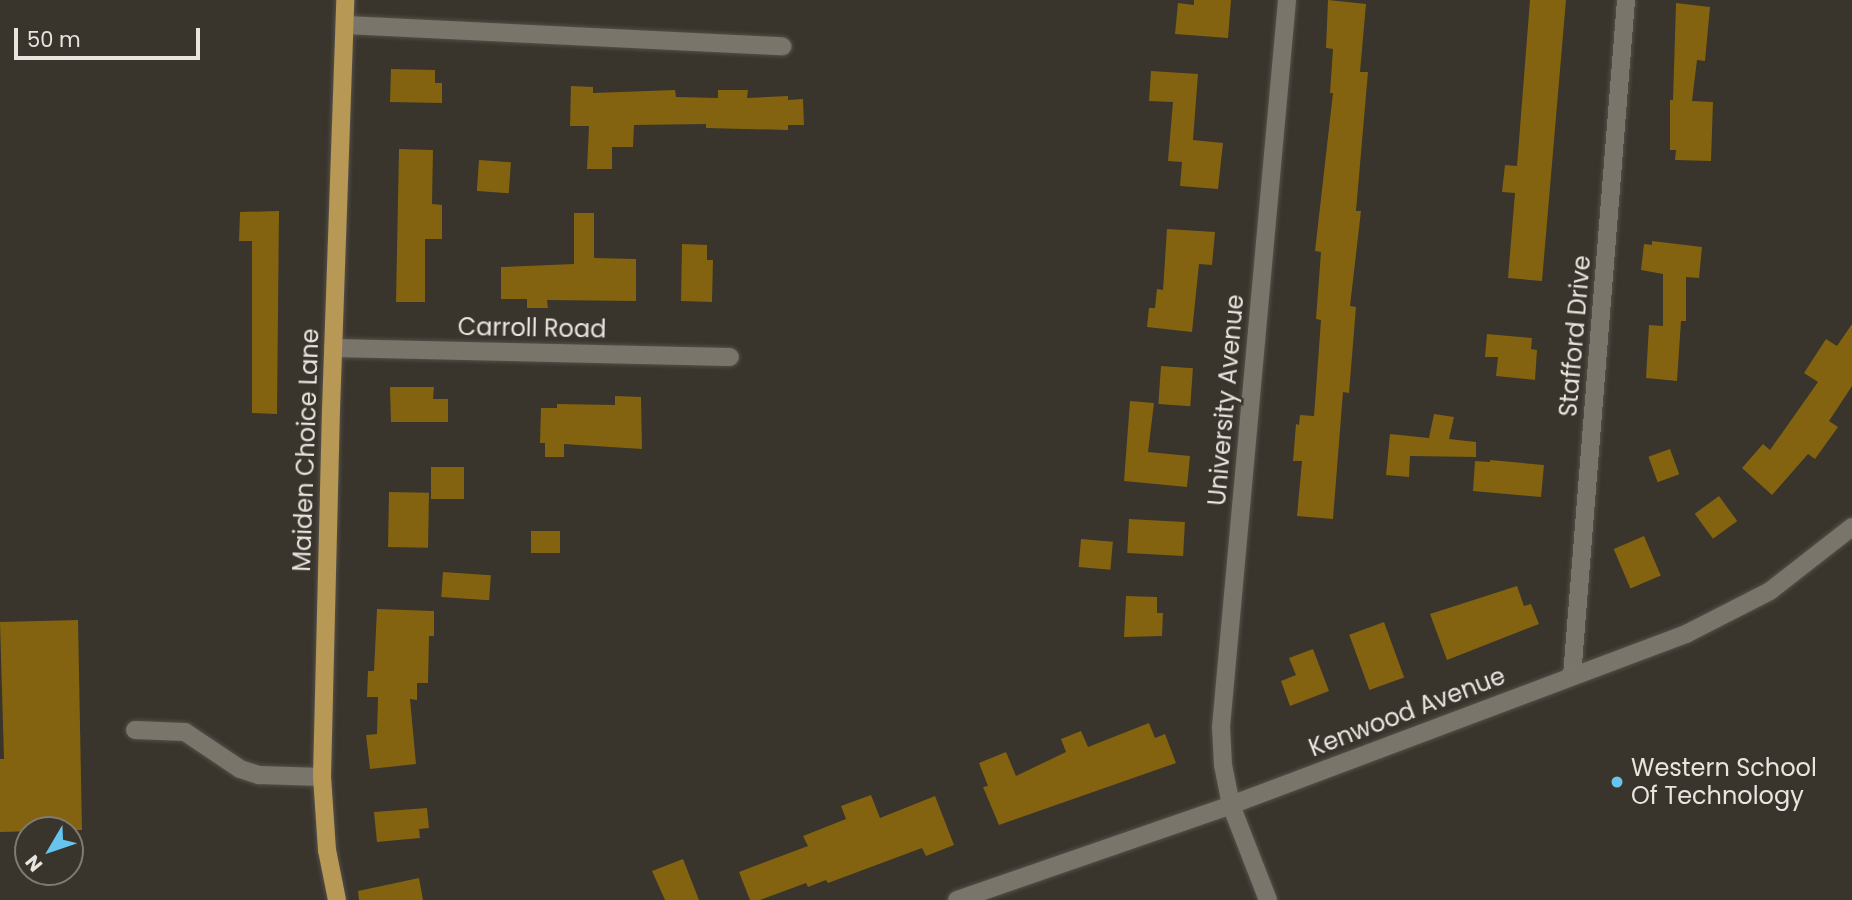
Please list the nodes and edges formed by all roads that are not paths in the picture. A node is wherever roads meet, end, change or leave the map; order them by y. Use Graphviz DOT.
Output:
graph roads {
  1 [pos="345,0"];
  2 [pos="1287,0"];
  3 [pos="1626,0"];
  4 [pos="345,25"];
  5 [pos="782,46"];
  6 [pos="333,348"];
  7 [pos="730,358"];
  8 [pos="1852,527"];
  9 [pos="1572,676"];
  10 [pos="135,730"];
  11 [pos="322,777"];
  12 [pos="1231,805"];
  13 [pos="337,900"];
  14 [pos="957,900"];
  15 [pos="1268,900"];
  1 -- 4 [label="main road, Maiden Choice Lane"];
  2 -- 12 [label="street, University Avenue"];
  3 -- 9 [label="street, Stafford Drive"];
  4 -- 5 [label="street"];
  4 -- 6 [label="main road, Maiden Choice Lane"];
  6 -- 7 [label="street, Carroll Road"];
  6 -- 11 [label="main road, Maiden Choice Lane"];
  8 -- 9 [label="street, Kenwood Avenue"];
  9 -- 12 [label="street, Kenwood Avenue"];
  10 -- 11 [label="street"];
  11 -- 13 [label="main road, Maiden Choice Lane"];
  12 -- 14 [label="street, Kenwood Avenue"];
  12 -- 15 [label="street, University Avenue"];
}
